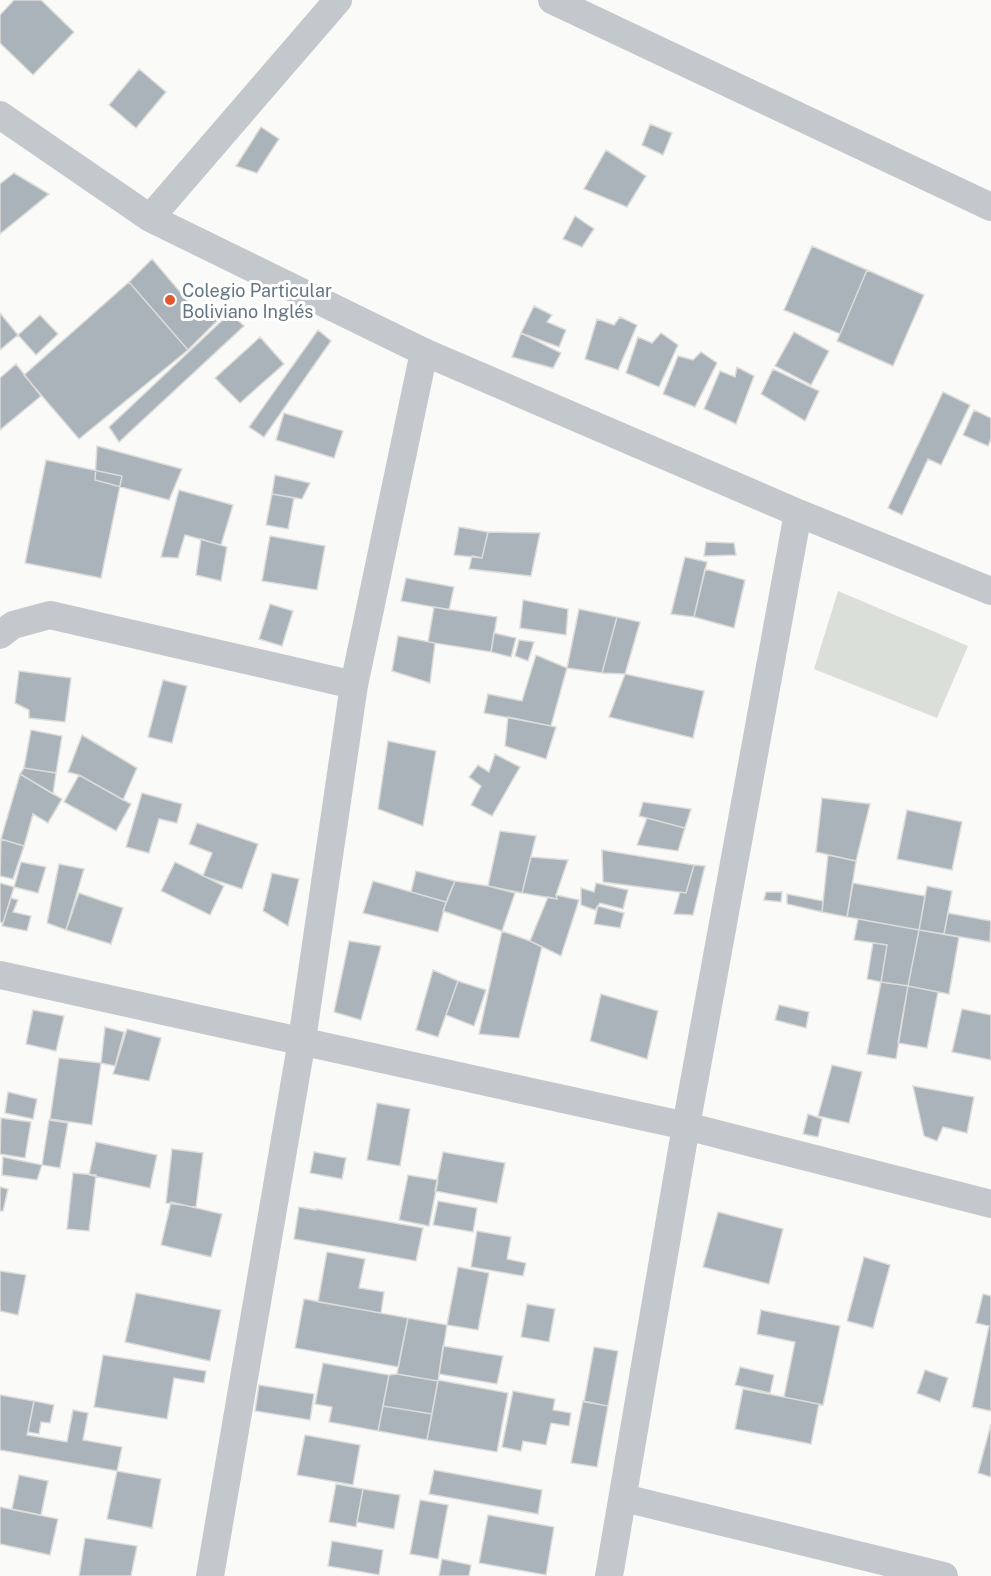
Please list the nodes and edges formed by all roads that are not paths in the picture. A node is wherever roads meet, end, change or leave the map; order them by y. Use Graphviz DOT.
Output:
graph roads {
  1 [pos="338,0"];
  2 [pos="552,0"];
  3 [pos="0,116"];
  4 [pos="991,207"];
  5 [pos="150,218"];
  6 [pos="424,352"];
  7 [pos="798,513"];
  8 [pos="991,591"];
  9 [pos="0,635"];
  10 [pos="354,685"];
  11 [pos="0,975"];
  12 [pos="302,1040"];
  13 [pos="686,1126"];
  14 [pos="991,1204"];
  15 [pos="624,1498"];
  16 [pos="210,1576"];
  17 [pos="609,1576"];
  18 [pos="944,1576"];
  1 -- 5 [label="street"];
  2 -- 4 [label="street"];
  3 -- 5 [label="street"];
  5 -- 6 [label="street"];
  6 -- 7 [label="street"];
  6 -- 10 [label="street"];
  7 -- 8 [label="street"];
  7 -- 13 [label="street"];
  9 -- 10 [label="street"];
  10 -- 12 [label="street"];
  11 -- 12 [label="street"];
  12 -- 13 [label="street"];
  12 -- 16 [label="street"];
  13 -- 14 [label="street"];
  13 -- 15 [label="street"];
  15 -- 17 [label="street"];
  15 -- 18 [label="street"];
}
